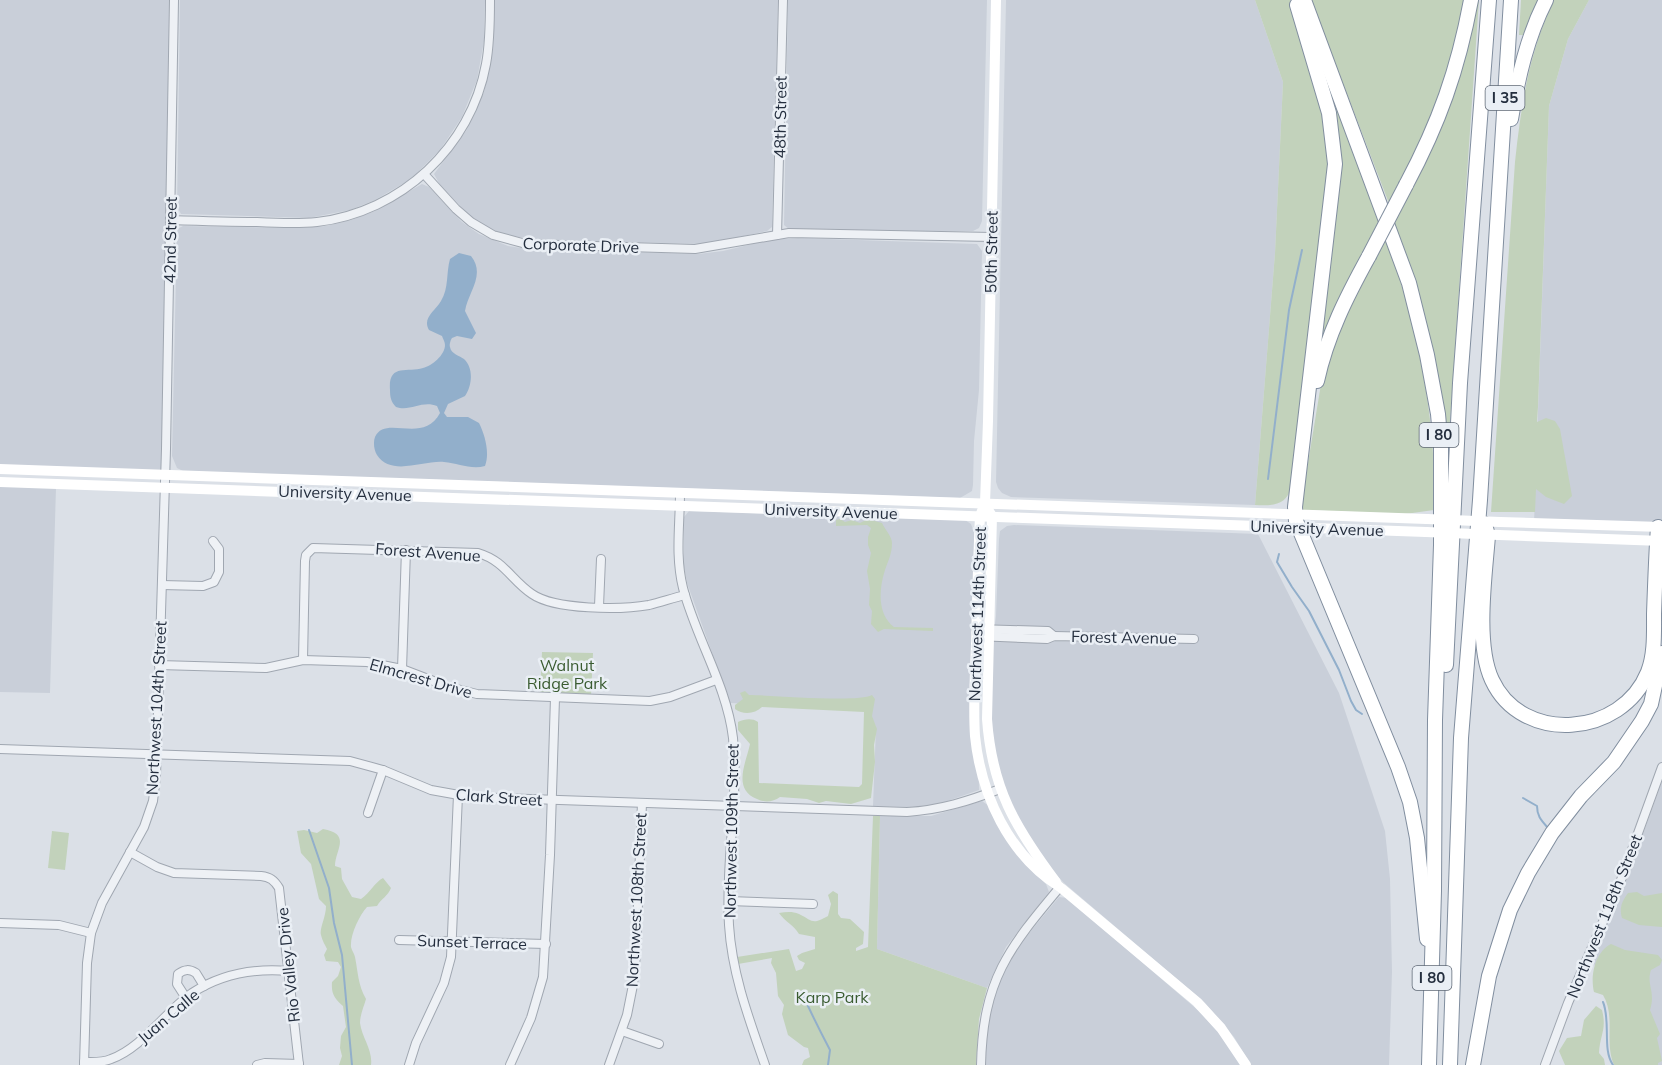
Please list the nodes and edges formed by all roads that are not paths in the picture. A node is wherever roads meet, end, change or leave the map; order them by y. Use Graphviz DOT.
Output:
graph roads {
  1 [pos="174,0"];
  2 [pos="490,0"];
  3 [pos="783,0"];
  4 [pos="996,0"];
  5 [pos="1296,0"];
  6 [pos="1304,0"];
  7 [pos="1471,0"];
  8 [pos="1489,0"];
  9 [pos="1511,0"];
  10 [pos="1546,0"];
  11 [pos="424,174"];
  12 [pos="1499,195"];
  13 [pos="170,220"];
  14 [pos="777,235"];
  15 [pos="992,237"];
  16 [pos="1301,462"];
  17 [pos="0,469"];
  18 [pos="165,480"];
  19 [pos="0,482"];
  20 [pos="680,493"];
  21 [pos="1480,500"];
  22 [pos="985,503"];
  23 [pos="679,506"];
  24 [pos="980,516"];
  25 [pos="992,516"];
  26 [pos="1297,521"];
  27 [pos="1660,534"];
  28 [pos="213,541"];
  29 [pos="406,550"];
  30 [pos="601,559"];
  31 [pos="162,585"];
  32 [pos="685,595"];
  33 [pos="599,606"];
  34 [pos="976,632"];
  35 [pos="989,633"];
  36 [pos="1194,639"];
  37 [pos="1662,653"];
  38 [pos="303,660"];
  39 [pos="159,665"];
  40 [pos="402,669"];
  41 [pos="716,680"];
  42 [pos="555,698"];
  43 [pos="0,749"];
  44 [pos="157,754"];
  45 [pos="1662,767"];
  46 [pos="383,770"];
  47 [pos="1000,789"];
  48 [pos="988,794"];
  49 [pos="458,795"];
  50 [pos="551,800"];
  51 [pos="642,803"];
  52 [pos="732,806"];
  53 [pos="368,813"];
  54 [pos="130,852"];
  55 [pos="1060,887"];
  56 [pos="1434,891"];
  57 [pos="729,901"];
  58 [pos="813,904"];
  59 [pos="0,922"];
  60 [pos="91,933"];
  61 [pos="399,940"];
  62 [pos="452,941"];
  63 [pos="546,944"];
  64 [pos="289,971"];
  65 [pos="1432,974"];
  66 [pos="204,986"];
  67 [pos="186,998"];
  68 [pos="622,1031"];
  69 [pos="659,1044"];
  70 [pos="84,1063"];
  71 [pos="299,1064"];
  72 [pos="257,1065"];
  73 [pos="409,1065"];
  74 [pos="510,1065"];
  75 [pos="609,1065"];
  76 [pos="765,1065"];
  77 [pos="981,1065"];
  78 [pos="1246,1065"];
  79 [pos="1429,1065"];
  80 [pos="1450,1065"];
  81 [pos="1473,1065"];
  82 [pos="1545,1065"];
  1 -- 13 [label="street, 42nd Street"];
  2 -- 11 [label="street"];
  3 -- 14 [label="street, 48th Street"];
  4 -- 15 [label="main road, 50th Street"];
  5 -- 16 [label="highway"];
  6 -- 56 [label="highway, I 80"];
  7 -- 16 [label="highway, bridge"];
  8 -- 56 [label="highway, I 35"];
  9 -- 12 [label="highway, I 35"];
  10 -- 12 [label="highway, I 80"];
  11 -- 13 [label="street"];
  11 -- 14 [label="street, Corporate Drive"];
  12 -- 21 [label="highway, I 80"];
  13 -- 18 [label="street, 42nd Street"];
  14 -- 15 [label="street, Corporate Drive"];
  15 -- 22 [label="main road, 50th Street"];
  16 -- 26 [label="highway"];
  17 -- 18 [label="main road, University Avenue"];
  18 -- 19 [label="main road, University Avenue"];
  18 -- 20 [label="main road, University Avenue"];
  18 -- 23 [label="main road, University Avenue"];
  18 -- 31 [label="street, Northwest 104th Street"];
  20 -- 22 [label="main road, University Avenue"];
  20 -- 23 [label="street, Northwest 109th Street"];
  21 -- 27 [label="highway"];
  21 -- 80 [label="highway, I 80"];
  22 -- 24 [label="main road, Northwest 114th Street"];
  22 -- 25 [label="main road, Northwest 114th Street"];
  22 -- 26 [label="main road, University Avenue"];
  23 -- 24 [label="main road, University Avenue"];
  23 -- 32 [label="street, Northwest 109th Street"];
  24 -- 25 [label="main road, University Avenue"];
  24 -- 34 [label="main road, Northwest 114th Street"];
  25 -- 26 [label="main road, University Avenue"];
  25 -- 35 [label="main road, Northwest 114th Street"];
  26 -- 27 [label="main road, University Avenue, bridge"];
  26 -- 27 [label="main road, University Avenue, bridge"];
  26 -- 65 [label="highway"];
  28 -- 31 [label="street"];
  29 -- 33 [label="street, Forest Avenue"];
  29 -- 38 [label="street, Forest Avenue"];
  29 -- 40 [label="street"];
  30 -- 33 [label="street"];
  31 -- 39 [label="street, Northwest 104th Street"];
  32 -- 33 [label="street, Forest Avenue"];
  32 -- 41 [label="street, Northwest 109th Street"];
  34 -- 35 [label="street, Forest Avenue"];
  34 -- 48 [label="main road, Northwest 114th Street"];
  35 -- 36 [label="street, Forest Avenue"];
  35 -- 47 [label="main road, Northwest 114th Street"];
  37 -- 81 [label="highway"];
  38 -- 39 [label="street, Elmcrest Drive"];
  38 -- 40 [label="street, Elmcrest Drive"];
  39 -- 44 [label="street, Northwest 104th Street"];
  40 -- 42 [label="street, Elmcrest Drive"];
  41 -- 42 [label="street, Elmcrest Drive"];
  41 -- 52 [label="street, Northwest 109th Street"];
  42 -- 50 [label="street"];
  43 -- 44 [label="street, Clark Street"];
  44 -- 46 [label="street, Clark Street"];
  44 -- 54 [label="street, Northwest 104th Street"];
  45 -- 82 [label="street, Northwest 118th Street"];
  46 -- 49 [label="street, Clark Street"];
  46 -- 53 [label="street"];
  47 -- 48 [label="street, Clark Street"];
  47 -- 55 [label="main road, Northwest 114th Street"];
  48 -- 52 [label="street, Clark Street"];
  48 -- 55 [label="main road, Northwest 114th Street"];
  49 -- 50 [label="street, Clark Street"];
  49 -- 62 [label="street"];
  50 -- 51 [label="street, Clark Street"];
  50 -- 63 [label="street"];
  51 -- 52 [label="street, Clark Street"];
  51 -- 68 [label="street, Northwest 108th Street"];
  52 -- 57 [label="street, Northwest 109th Street"];
  54 -- 60 [label="street, Northwest 104th Street"];
  54 -- 64 [label="street, Rio Valley Drive"];
  55 -- 77 [label="street"];
  55 -- 78 [label="main road, Northwest 114th Street"];
  56 -- 65 [label="highway, I 80"];
  57 -- 58 [label="street"];
  57 -- 76 [label="street, Northwest 109th Street"];
  59 -- 60 [label="street"];
  60 -- 70 [label="street, Northwest 104th Street"];
  61 -- 62 [label="street, Sunset Terrace"];
  62 -- 63 [label="street, Sunset Terrace"];
  62 -- 73 [label="street"];
  63 -- 74 [label="street"];
  64 -- 66 [label="street, Juan Calle"];
  64 -- 71 [label="street, Rio Valley Drive"];
  65 -- 79 [label="highway, I 80"];
  66 -- 67 [label="street, Juan Calle"];
  66 -- 67 [label="street"];
  67 -- 70 [label="street, Juan Calle"];
  68 -- 69 [label="street"];
  68 -- 75 [label="street, Northwest 108th Street"];
  71 -- 72 [label="street"];
}
